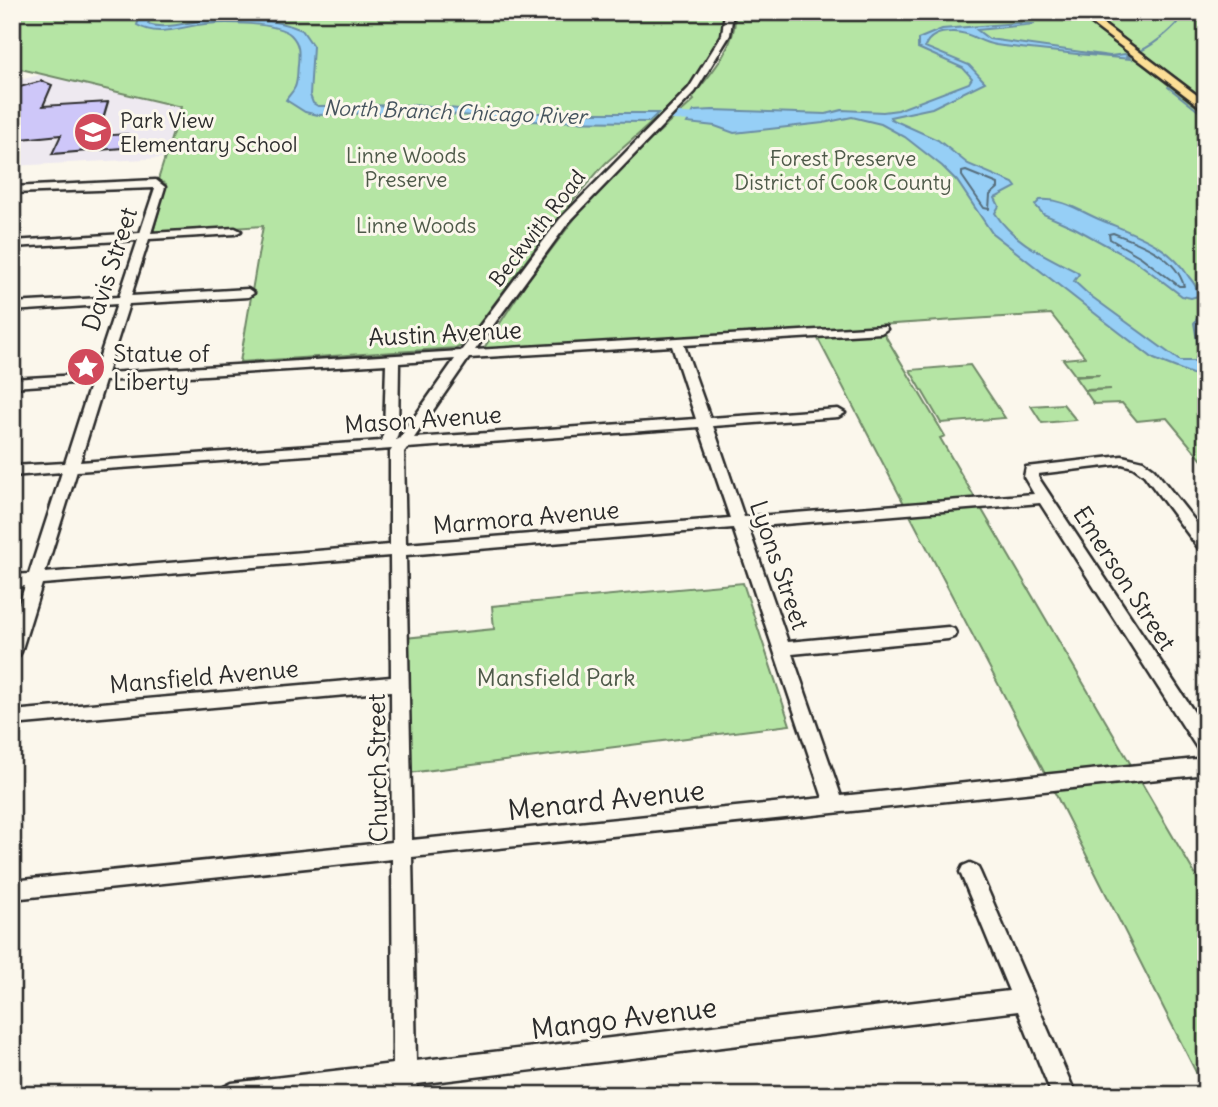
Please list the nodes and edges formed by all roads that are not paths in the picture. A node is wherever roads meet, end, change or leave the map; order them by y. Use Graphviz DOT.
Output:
graph roads {
  1 [pos="729,12"];
  2 [pos="1081,12"];
  3 [pos="1206,107"];
  4 [pos="12,190"];
  5 [pos="235,232"];
  6 [pos="144,237"];
  7 [pos="12,244"];
  8 [pos="248,293"];
  9 [pos="123,300"];
  10 [pos="12,307"];
  11 [pos="881,329"];
  12 [pos="677,342"];
  13 [pos="466,354"];
  14 [pos="393,358"];
  15 [pos="99,377"];
  16 [pos="12,383"];
  17 [pos="838,413"];
  18 [pos="704,422"];
  19 [pos="404,443"];
  20 [pos="387,444"];
  21 [pos="70,467"];
  22 [pos="12,471"];
  23 [pos="1044,498"];
  24 [pos="737,523"];
  25 [pos="1206,546"];
  26 [pos="399,550"];
  27 [pos="35,579"];
  28 [pos="12,581"];
  29 [pos="948,633"];
  30 [pos="781,649"];
  31 [pos="12,652"];
  32 [pos="400,683"];
  33 [pos="12,718"];
  34 [pos="1206,746"];
  35 [pos="1206,766"];
  36 [pos="835,805"];
  37 [pos="402,850"];
  38 [pos="970,872"];
  39 [pos="12,890"];
  40 [pos="1023,1000"];
  41 [pos="405,1084"];
  42 [pos="232,1095"];
  43 [pos="1064,1095"];
  1 -- 13 [label="street, Beckwith Road"];
  2 -- 3 [label="main road"];
  4 -- 6 [label="street, Davis Street"];
  5 -- 6 [label="street"];
  6 -- 7 [label="street"];
  6 -- 9 [label="street, Davis Street"];
  8 -- 9 [label="street"];
  9 -- 10 [label="street"];
  9 -- 15 [label="street, Davis Street"];
  11 -- 12 [label="street, Austin Avenue"];
  12 -- 13 [label="street, Austin Avenue"];
  12 -- 18 [label="street, Lyons Street"];
  13 -- 14 [label="street, Austin Avenue"];
  13 -- 19 [label="street, Beckwith Road"];
  14 -- 15 [label="street, Austin Avenue"];
  14 -- 20 [label="street"];
  15 -- 16 [label="street, Austin Avenue"];
  15 -- 21 [label="street, Davis Street"];
  17 -- 18 [label="street, Mason Avenue"];
  18 -- 19 [label="street, Mason Avenue"];
  18 -- 24 [label="street, Lyons Street"];
  19 -- 20 [label="street, Mason Avenue"];
  19 -- 26 [label="street, Church Street"];
  20 -- 21 [label="street, Mason Avenue"];
  21 -- 22 [label="street, Mason Avenue"];
  21 -- 27 [label="street, Davis Street"];
  23 -- 24 [label="street, Marmora Avenue"];
  23 -- 25 [label="street, Emerson Street"];
  23 -- 34 [label="street, Emerson Street"];
  24 -- 26 [label="street, Marmora Avenue"];
  24 -- 30 [label="street, Lyons Street"];
  26 -- 27 [label="street, Marmora Avenue"];
  26 -- 32 [label="street, Church Street"];
  27 -- 28 [label="street, Marmora Avenue"];
  27 -- 31 [label="street, Davis Street"];
  29 -- 30 [label="street"];
  30 -- 36 [label="street, Lyons Street"];
  32 -- 33 [label="street, Mansfield Avenue"];
  32 -- 37 [label="street, Church Street"];
  35 -- 36 [label="street, Menard Avenue"];
  36 -- 37 [label="street, Menard Avenue"];
  37 -- 39 [label="street, Menard Avenue"];
  37 -- 41 [label="street, Church Street"];
  38 -- 40 [label="street"];
  40 -- 41 [label="street, Mango Avenue"];
  40 -- 43 [label="street"];
  41 -- 42 [label="street, Mango Avenue"];
}
